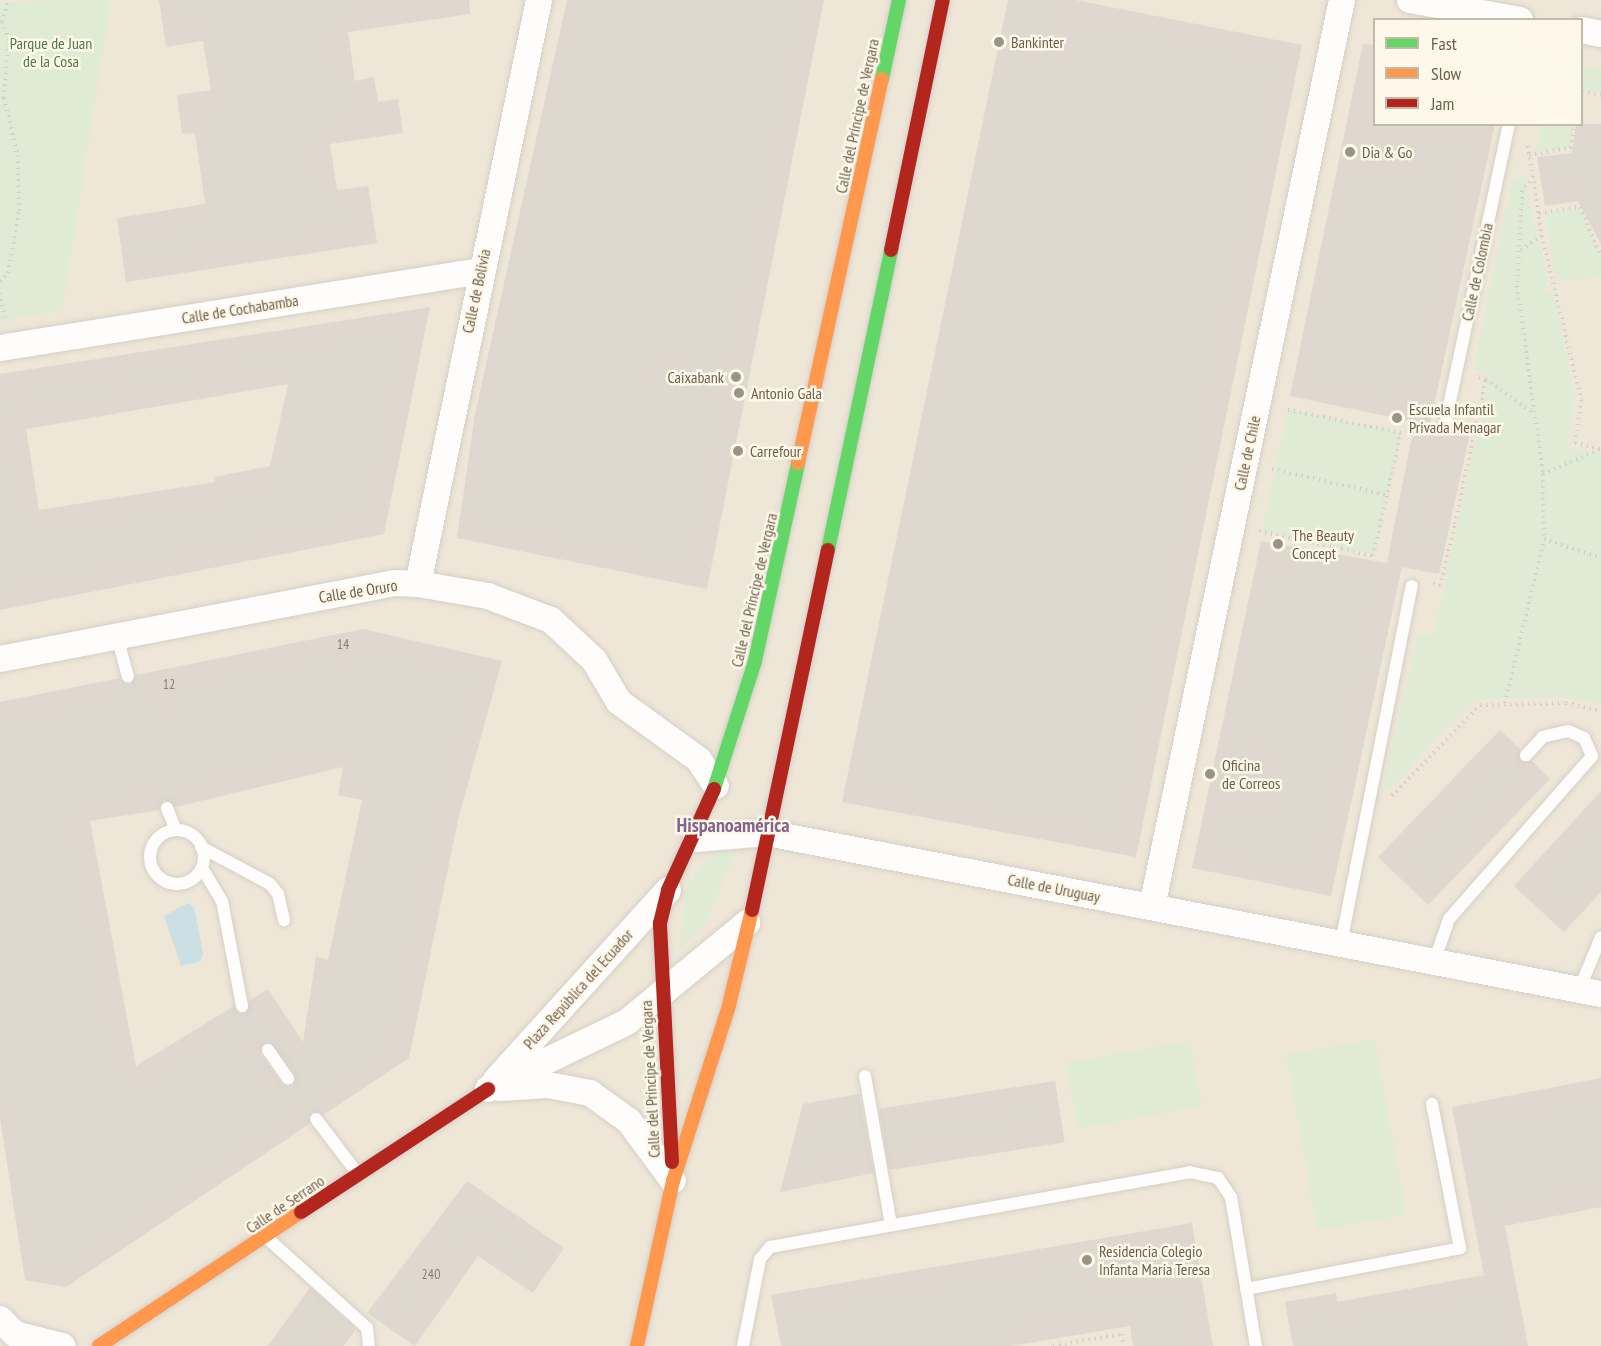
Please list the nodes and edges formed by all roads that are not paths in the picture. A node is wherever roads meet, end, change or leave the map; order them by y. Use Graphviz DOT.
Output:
graph roads {
  1 [pos="539,0"];
  2 [pos="899,0"];
  3 [pos="943,0"];
  4 [pos="1342,0"];
  5 [pos="1410,0"];
  6 [pos="1509,18"];
  7 [pos="1583,30"];
  8 [pos="1601,34"];
  9 [pos="1509,126"];
  10 [pos="480,271"];
  11 [pos="4,336"];
  12 [pos="1446,420"];
  13 [pos="418,584"];
  14 [pos="1412,586"];
  15 [pos="117,636"];
  16 [pos="0,659"];
  17 [pos="128,677"];
  18 [pos="1526,755"];
  19 [pos="716,786"];
  20 [pos="167,808"];
  21 [pos="176,830"];
  22 [pos="767,833"];
  23 [pos="696,839"];
  24 [pos="201,847"];
  25 [pos="202,868"];
  26 [pos="668,890"];
  27 [pos="1152,907"];
  28 [pos="284,920"];
  29 [pos="747,923"];
  30 [pos="1601,937"];
  31 [pos="1341,943"];
  32 [pos="1434,962"];
  33 [pos="1590,992"];
  34 [pos="662,997"];
  35 [pos="242,1006"];
  36 [pos="268,1050"];
  37 [pos="866,1076"];
  38 [pos="288,1079"];
  39 [pos="488,1089"];
  40 [pos="1432,1104"];
  41 [pos="316,1119"];
  42 [pos="359,1175"];
  43 [pos="673,1181"];
  44 [pos="891,1225"];
  45 [pos="265,1237"];
  46 [pos="1246,1289"];
  47 [pos="0,1319"];
  48 [pos="120,1332"];
  49 [pos="62,1346"];
  50 [pos="99,1346"];
  51 [pos="129,1346"];
  52 [pos="369,1346"];
  53 [pos="637,1346"];
  54 [pos="743,1346"];
  55 [pos="1256,1346"];
  1 -- 10 [label="street, Calle de Bolivia"];
  2 -- 19 [label="main road, Calle del Príncipe de Vergara"];
  3 -- 22 [label="main road, Calle del Príncipe de Vergara"];
  4 -- 27 [label="street, Calle de Chile"];
  5 -- 6 [label="street"];
  7 -- 8 [label="street"];
  9 -- 12 [label="lane, Calle de Colombia"];
  10 -- 11 [label="street, Calle de Cochabamba"];
  10 -- 13 [label="street, Calle de Bolivia"];
  13 -- 15 [label="street, Calle de Oruro"];
  13 -- 19 [label="street, Calle de Oruro"];
  14 -- 31 [label="lane"];
  15 -- 16 [label="street, Calle de Oruro"];
  15 -- 17 [label="lane"];
  18 -- 32 [label="lane"];
  19 -- 23 [label="main road, Calle del Príncipe de Vergara"];
  20 -- 21 [label="lane"];
  21 -- 24 [label="lane"];
  21 -- 25 [label="lane"];
  22 -- 23 [label="street"];
  22 -- 27 [label="street, Calle de Uruguay"];
  22 -- 29 [label="main road, Calle del Príncipe de Vergara"];
  23 -- 26 [label="main road, Calle del Príncipe de Vergara"];
  24 -- 25 [label="lane"];
  24 -- 28 [label="lane"];
  25 -- 35 [label="lane"];
  26 -- 34 [label="main road, Calle del Príncipe de Vergara"];
  26 -- 39 [label="street, Plaza República del Ecuador"];
  27 -- 31 [label="street, Calle de Uruguay"];
  29 -- 34 [label="street, Plaza República del Ecuador"];
  29 -- 43 [label="main road, Calle del Príncipe de Vergara"];
  30 -- 33 [label="lane"];
  31 -- 32 [label="street, Calle de Uruguay"];
  32 -- 33 [label="street, Calle de Uruguay"];
  34 -- 39 [label="street, Plaza República del Ecuador"];
  34 -- 43 [label="main road, Calle del Príncipe de Vergara"];
  36 -- 38 [label="lane"];
  37 -- 44 [label="lane"];
  39 -- 42 [label="main road, Calle de Serrano"];
  39 -- 43 [label="street"];
  40 -- 46 [label="lane"];
  41 -- 42 [label="lane"];
  42 -- 45 [label="main road, Calle de Serrano"];
  43 -- 53 [label="main road, Calle del Príncipe de Vergara"];
  44 -- 46 [label="lane"];
  44 -- 54 [label="lane"];
  45 -- 48 [label="main road, Calle de Serrano"];
  45 -- 52 [label="lane"];
  46 -- 55 [label="lane"];
  47 -- 49 [label="street"];
  48 -- 50 [label="main road, Calle de Serrano"];
  48 -- 51 [label="lane"];
}
